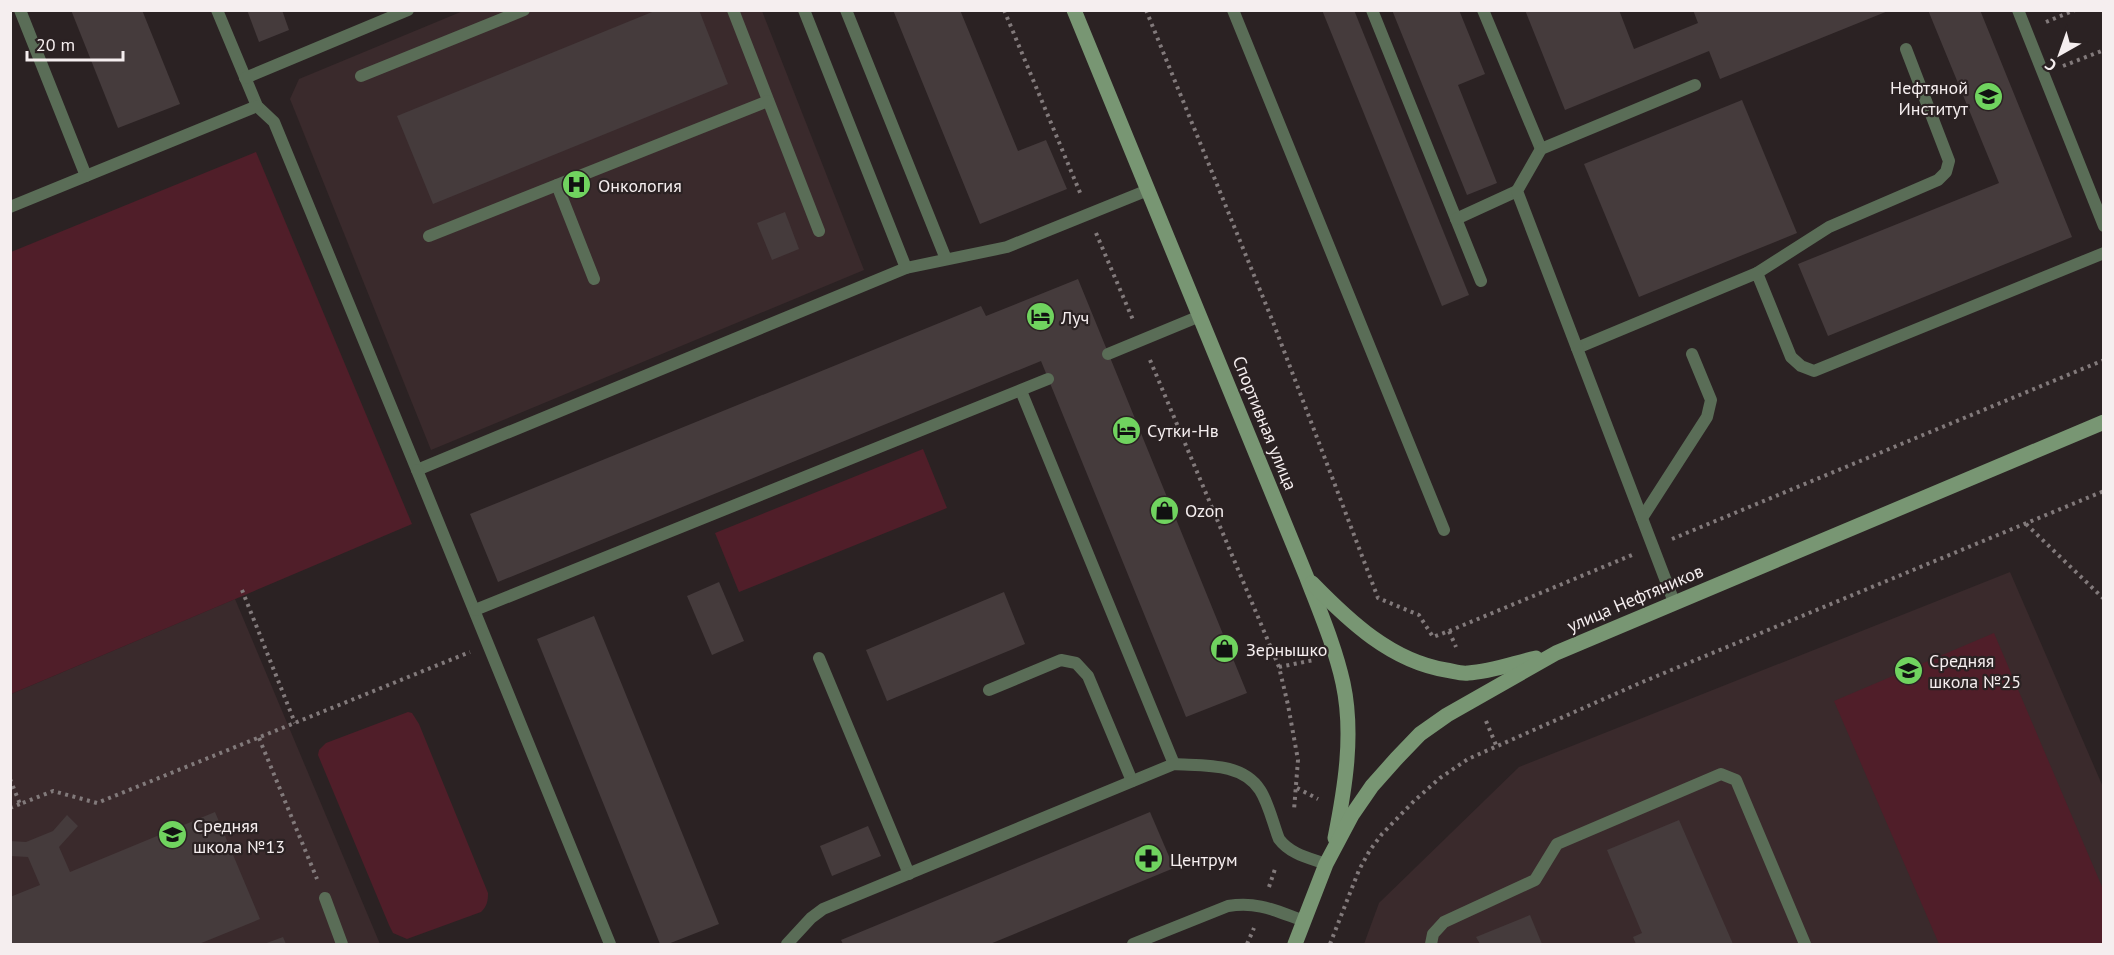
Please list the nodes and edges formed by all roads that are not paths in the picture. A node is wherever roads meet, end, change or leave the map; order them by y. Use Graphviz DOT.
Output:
graph roads {
  1 [pos="20,10"];
  2 [pos="217,10"];
  3 [pos="408,10"];
  4 [pos="524,10"];
  5 [pos="733,10"];
  6 [pos="804,10"];
  7 [pos="846,10"];
  8 [pos="1074,10"];
  9 [pos="1233,10"];
  10 [pos="1372,10"];
  11 [pos="1483,10"];
  12 [pos="2018,10"];
  13 [pos="1906,49"];
  14 [pos="361,76"];
  15 [pos="245,78"];
  16 [pos="1695,85"];
  17 [pos="768,101"];
  18 [pos="257,106"];
  19 [pos="1541,149"];
  20 [pos="86,176"];
  21 [pos="556,185"];
  22 [pos="1148,190"];
  23 [pos="1517,191"];
  24 [pos="10,207"];
  25 [pos="1456,219"];
  26 [pos="2103,226"];
  27 [pos="819,231"];
  28 [pos="429,236"];
  29 [pos="2103,253"];
  30 [pos="946,259"];
  31 [pos="906,268"];
  32 [pos="1757,273"];
  33 [pos="594,279"];
  34 [pos="1481,281"];
  35 [pos="1200,316"];
  36 [pos="1577,348"];
  37 [pos="1108,354"];
  38 [pos="1692,354"];
  39 [pos="1048,379"];
  40 [pos="1021,391"];
  41 [pos="2103,422"];
  42 [pos="417,471"];
  43 [pos="1642,518"];
  44 [pos="1444,530"];
  45 [pos="1307,578"];
  46 [pos="1674,602"];
  47 [pos="476,610"];
  48 [pos="1556,653"];
  49 [pos="819,658"];
  50 [pos="989,690"];
  51 [pos="1174,764"];
  52 [pos="1132,781"];
  53 [pos="1326,864"];
  54 [pos="909,874"];
  55 [pos="325,898"];
  56 [pos="1304,921"];
  57 [pos="342,945"];
  58 [pos="610,945"];
  59 [pos="787,945"];
  60 [pos="1133,945"];
  61 [pos="1295,945"];
  62 [pos="1431,945"];
  63 [pos="1805,945"];
  1 -- 20 [label="lane"];
  2 -- 15 [label="lane"];
  3 -- 15 [label="lane"];
  4 -- 14 [label="lane"];
  5 -- 17 [label="lane"];
  6 -- 31 [label="lane"];
  7 -- 30 [label="lane"];
  8 -- 22 [label="street, Спортивная улица"];
  9 -- 44 [label="lane"];
  10 -- 25 [label="lane"];
  11 -- 19 [label="lane"];
  12 -- 26 [label="lane"];
  13 -- 32 [label="lane"];
  15 -- 18 [label="lane"];
  16 -- 19 [label="lane"];
  17 -- 21 [label="lane"];
  17 -- 27 [label="lane"];
  18 -- 20 [label="lane"];
  18 -- 42 [label="lane"];
  19 -- 23 [label="lane"];
  20 -- 24 [label="lane"];
  21 -- 28 [label="lane"];
  21 -- 33 [label="lane"];
  22 -- 30 [label="lane"];
  22 -- 35 [label="street, Спортивная улица"];
  23 -- 25 [label="lane"];
  23 -- 36 [label="lane"];
  25 -- 34 [label="lane"];
  29 -- 32 [label="lane"];
  30 -- 31 [label="lane"];
  31 -- 42 [label="lane"];
  32 -- 36 [label="lane"];
  35 -- 37 [label="lane"];
  35 -- 45 [label="street, Спортивная улица"];
  36 -- 43 [label="lane"];
  38 -- 43 [label="lane"];
  39 -- 40 [label="lane"];
  40 -- 47 [label="lane"];
  40 -- 51 [label="lane"];
  41 -- 46 [label="street, улица Нефтяников"];
  42 -- 47 [label="lane"];
  43 -- 46 [label="lane"];
  45 -- 48 [label="street"];
  45 -- 53 [label="street, Спортивная улица"];
  46 -- 48 [label="street, улица Нефтяников"];
  47 -- 58 [label="lane"];
  48 -- 53 [label="street, улица Нефтяников"];
  49 -- 54 [label="lane"];
  50 -- 52 [label="lane"];
  51 -- 52 [label="lane"];
  51 -- 53 [label="lane"];
  52 -- 54 [label="lane"];
  53 -- 56 [label="street, улица Нефтяников"];
  54 -- 59 [label="lane"];
  55 -- 57 [label="lane"];
  56 -- 60 [label="lane"];
  56 -- 61 [label="street, улица Нефтяников"];
  62 -- 63 [label="lane"];
}
